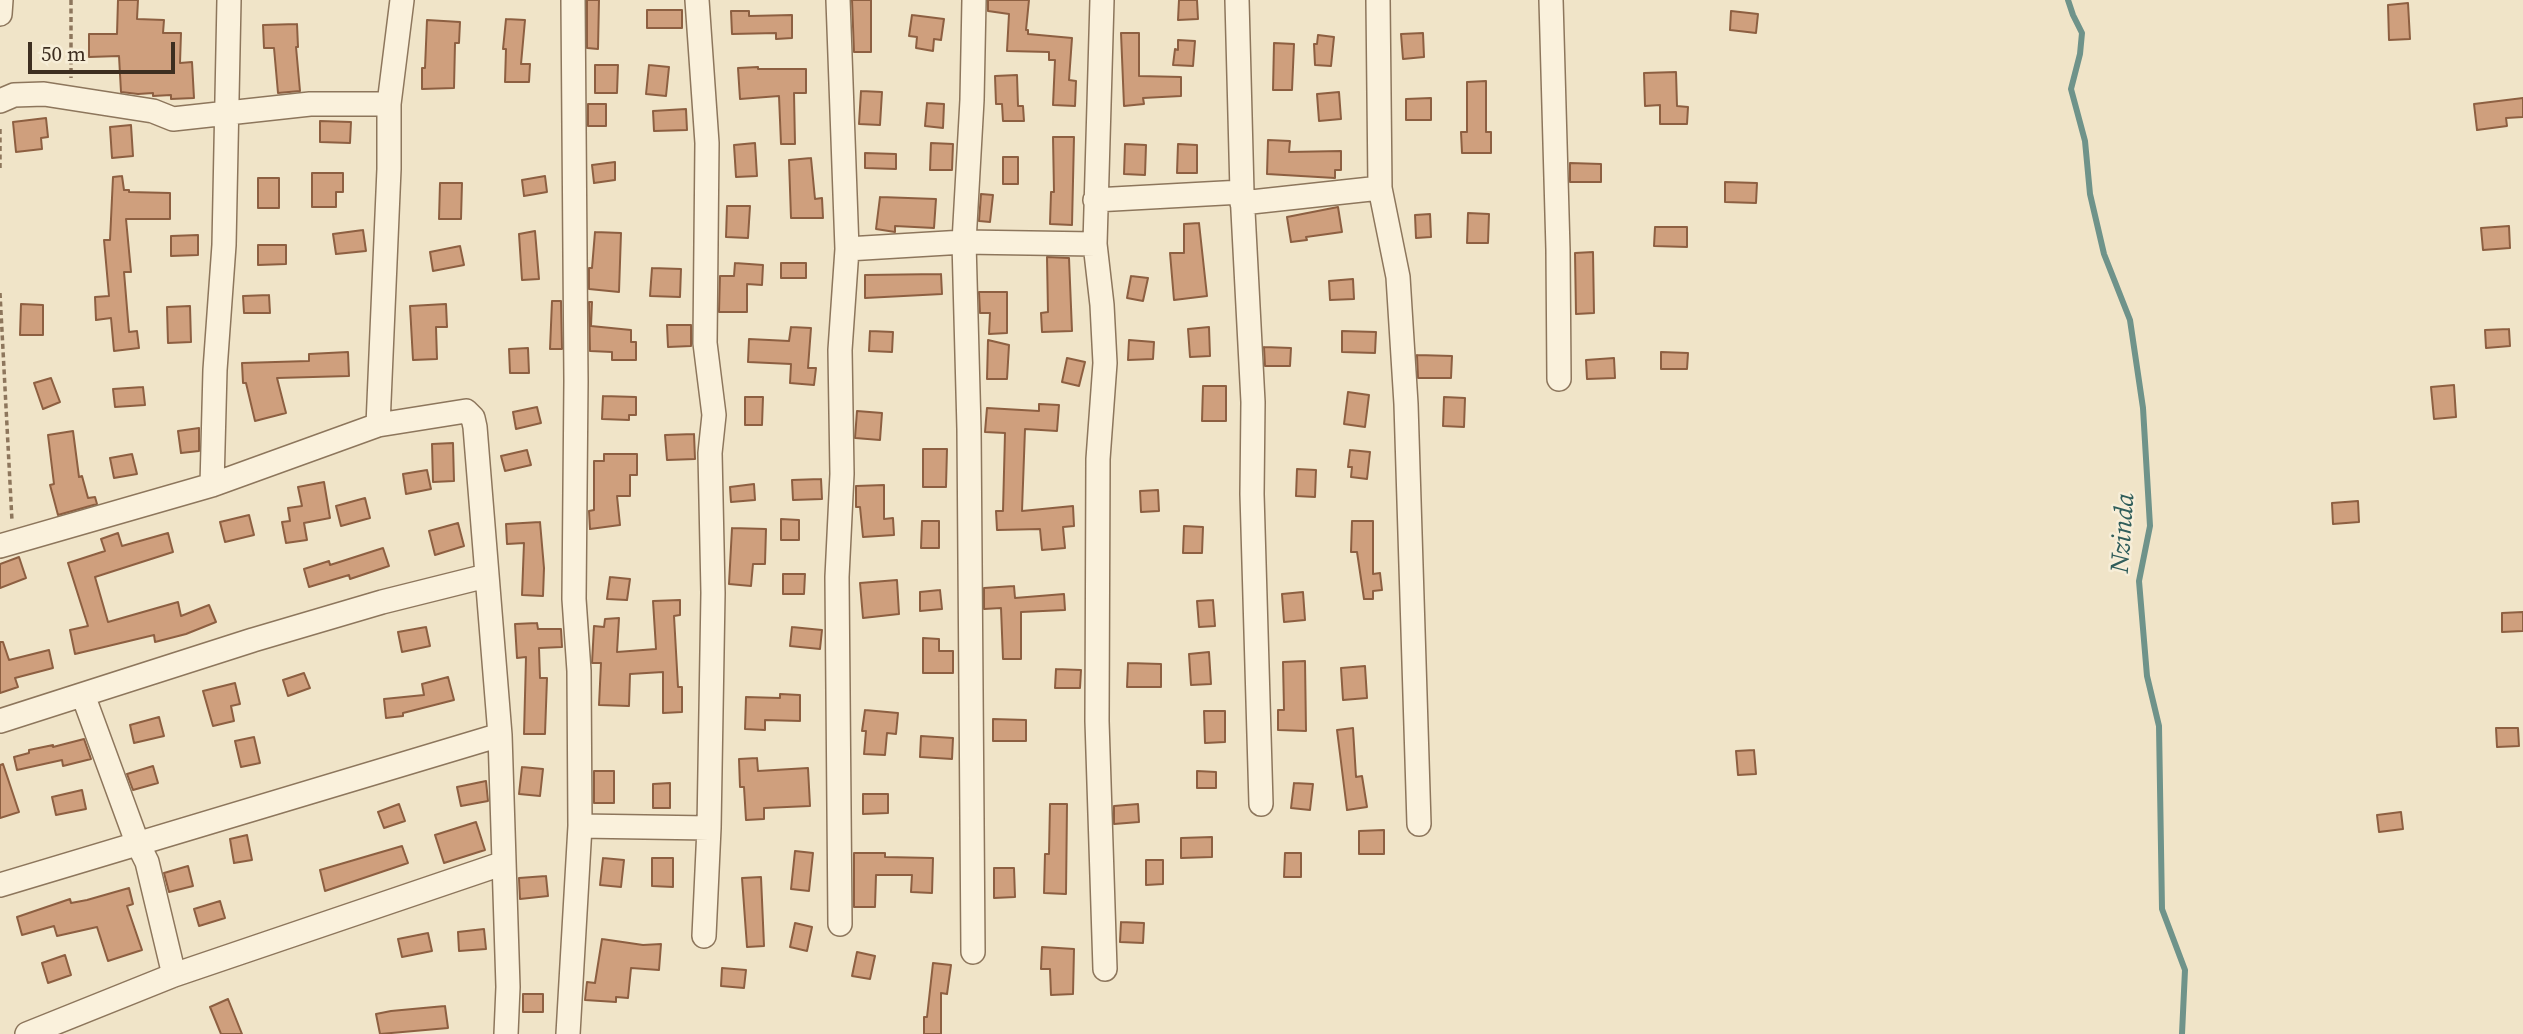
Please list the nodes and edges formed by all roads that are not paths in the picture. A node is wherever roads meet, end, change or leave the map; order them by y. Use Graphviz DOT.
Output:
graph roads {
  1 [pos="1,0"];
  2 [pos="229,0"];
  3 [pos="402,0"];
  4 [pos="573,0"];
  5 [pos="697,0"];
  6 [pos="838,0"];
  7 [pos="974,0"];
  8 [pos="1102,0"];
  9 [pos="1237,0"];
  10 [pos="1378,0"];
  11 [pos="1551,0"];
  12 [pos="0,14"];
  13 [pos="0,101"];
  14 [pos="389,104"];
  15 [pos="227,112"];
  16 [pos="1380,188"];
  17 [pos="1242,197"];
  18 [pos="1096,200"];
  19 [pos="964,242"];
  20 [pos="1095,244"];
  21 [pos="847,249"];
  22 [pos="1559,379"];
  23 [pos="378,425"];
  24 [pos="212,485"];
  25 [pos="7,544"];
  26 [pos="486,576"];
  27 [pos="83,695"];
  28 [pos="0,721"];
  29 [pos="500,735"];
  30 [pos="1261,804"];
  31 [pos="1419,824"];
  32 [pos="580,826"];
  33 [pos="709,828"];
  34 [pos="137,842"];
  35 [pos="504,863"];
  36 [pos="0,885"];
  37 [pos="840,924"];
  38 [pos="704,936"];
  39 [pos="973,952"];
  40 [pos="1105,969"];
  41 [pos="174,975"];
  42 [pos="27,1034"];
  43 [pos="506,1034"];
  44 [pos="568,1034"];
  1 -- 12 [label="street"];
  2 -- 15 [label="street"];
  3 -- 14 [label="street"];
  4 -- 32 [label="street"];
  5 -- 33 [label="street"];
  6 -- 21 [label="street"];
  7 -- 19 [label="street"];
  8 -- 18 [label="street"];
  9 -- 17 [label="street"];
  10 -- 16 [label="street"];
  11 -- 22 [label="street"];
  13 -- 15 [label="street"];
  14 -- 15 [label="street"];
  14 -- 23 [label="street"];
  15 -- 24 [label="street"];
  16 -- 17 [label="street"];
  16 -- 31 [label="street"];
  17 -- 18 [label="street"];
  17 -- 30 [label="street"];
  18 -- 20 [label="street"];
  19 -- 20 [label="street"];
  19 -- 21 [label="street"];
  19 -- 39 [label="street"];
  20 -- 40 [label="street"];
  21 -- 37 [label="street"];
  23 -- 24 [label="street"];
  23 -- 26 [label="street"];
  24 -- 25 [label="street"];
  26 -- 27 [label="street"];
  26 -- 29 [label="street"];
  27 -- 28 [label="street"];
  27 -- 34 [label="street"];
  29 -- 34 [label="street"];
  29 -- 35 [label="street"];
  32 -- 33 [label="street"];
  32 -- 44 [label="street"];
  33 -- 38 [label="street"];
  34 -- 36 [label="street"];
  34 -- 41 [label="street"];
  35 -- 41 [label="street"];
  35 -- 43 [label="street"];
  41 -- 42 [label="street"];
}
